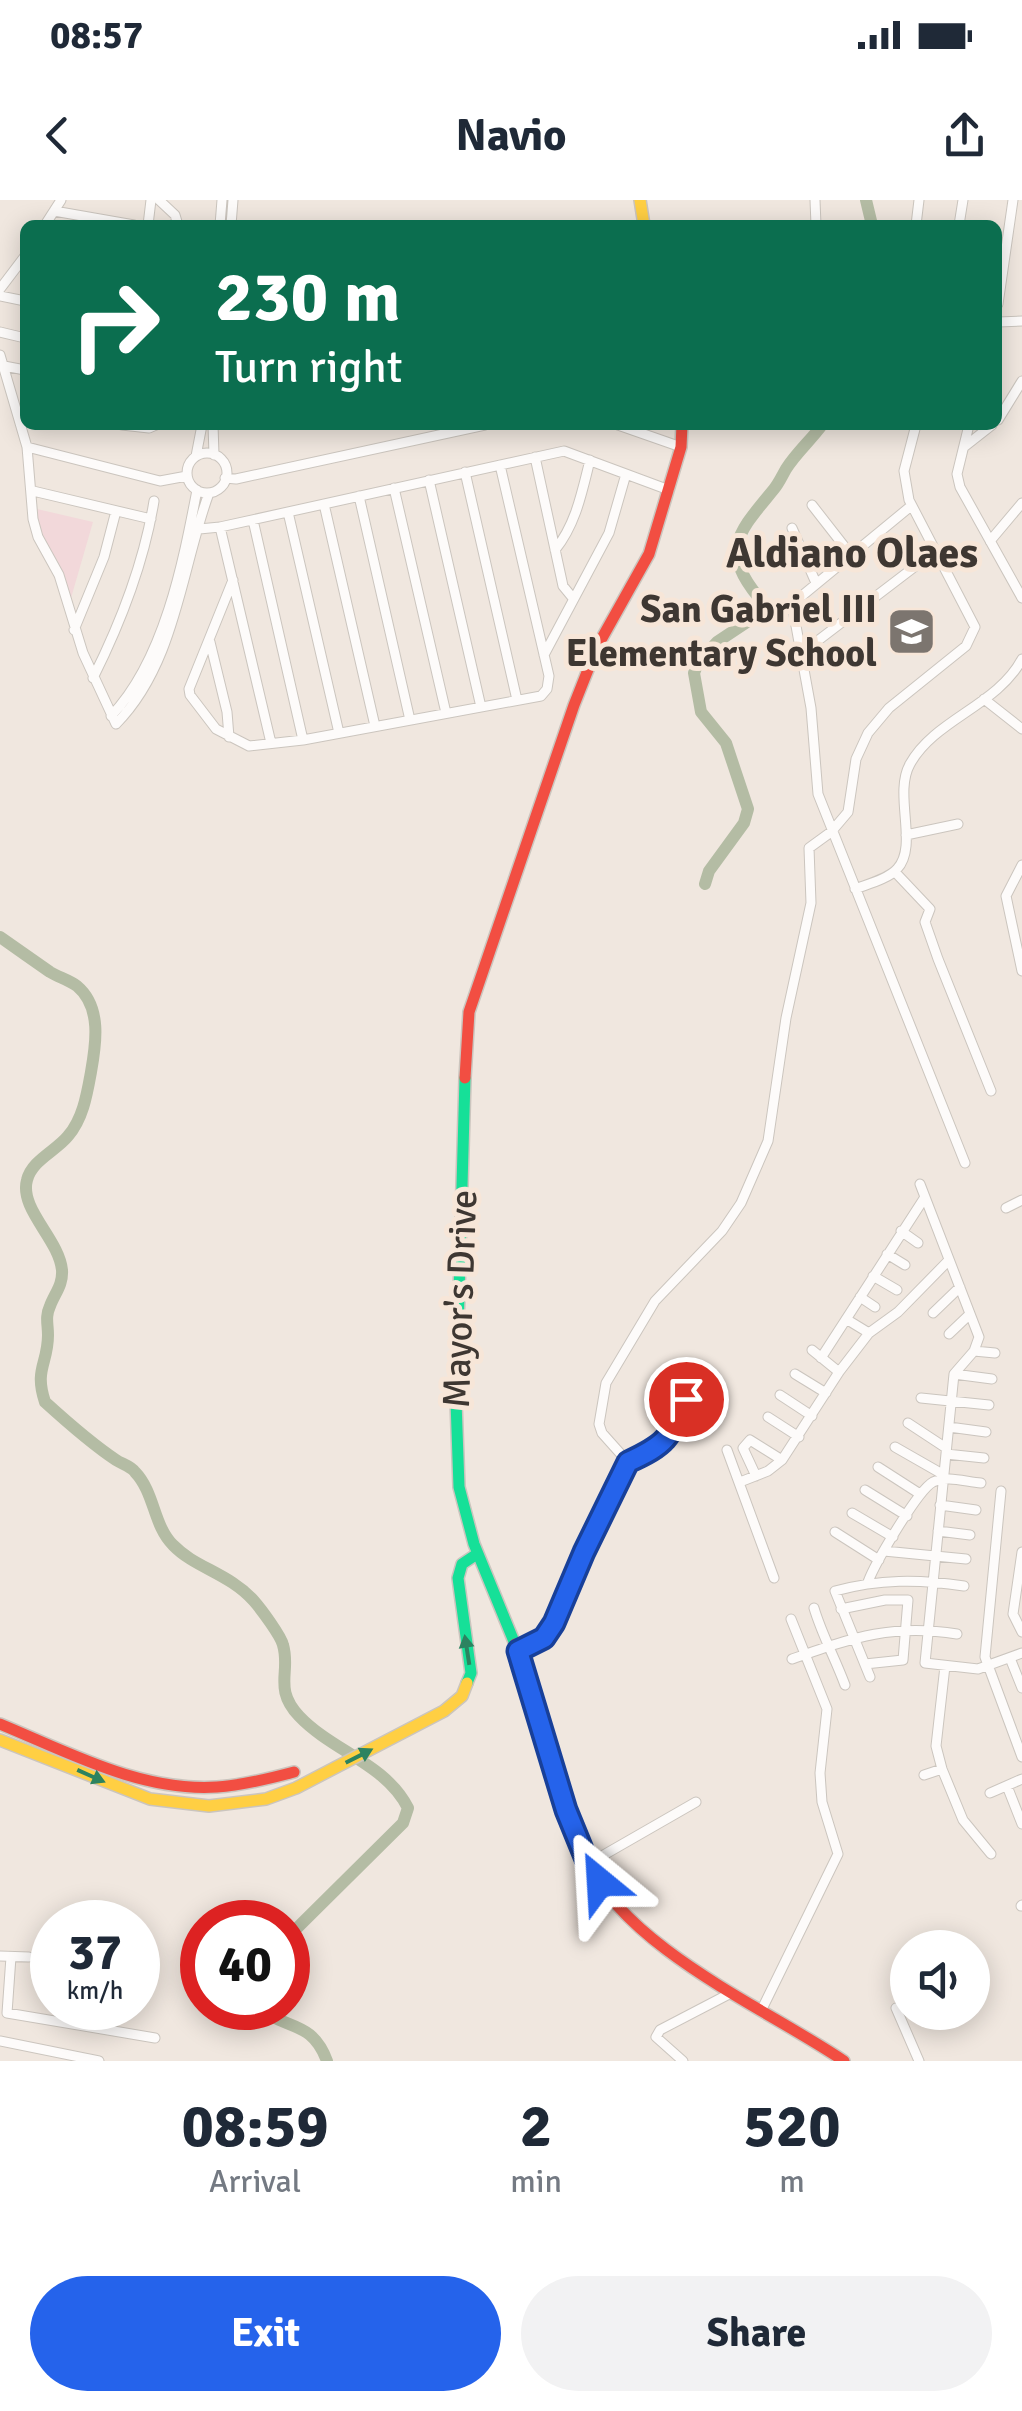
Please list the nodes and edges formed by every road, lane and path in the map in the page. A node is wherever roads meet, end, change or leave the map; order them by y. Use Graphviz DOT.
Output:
graph roads {
  1 [pos="61,200"];
  2 [pos="159,200"];
  3 [pos="1012,200"];
  4 [pos="54,211"];
  5 [pos="48,220"];
  6 [pos="105,220"];
  7 [pos="176,220"];
  8 [pos="20,269"];
  9 [pos="1002,274"];
  10 [pos="0,292"];
  11 [pos="2,360"];
  12 [pos="1022,381"];
  13 [pos="20,405"];
  14 [pos="1002,414"];
  15 [pos="25,430"];
  16 [pos="201,430"];
  17 [pos="213,430"];
  18 [pos="462,430"];
  19 [pos="632,430"];
  20 [pos="682,430"];
  21 [pos="915,430"];
  22 [pos="968,430"];
  23 [pos="986,430"];
  24 [pos="28,447"];
  25 [pos="680,447"];
  26 [pos="964,447"];
  27 [pos="214,455"];
  28 [pos="196,456"];
  29 [pos="535,457"];
  30 [pos="590,460"];
  31 [pos="500,465"];
  32 [pos="465,472"];
  33 [pos="626,474"];
  34 [pos="187,476"];
  35 [pos="226,478"];
  36 [pos="430,480"];
  37 [pos="394,488"];
  38 [pos="196,490"];
  39 [pos="668,490"];
  40 [pos="33,491"];
  41 [pos="209,492"];
  42 [pos="359,496"];
  43 [pos="154,501"];
  44 [pos="1022,502"];
  45 [pos="324,504"];
  46 [pos="812,505"];
  47 [pos="911,506"];
  48 [pos="116,511"];
  49 [pos="288,512"];
  50 [pos="151,519"];
  51 [pos="253,520"];
  52 [pos="220,527"];
  53 [pos="792,528"];
  54 [pos="194,531"];
  55 [pos="990,541"];
  56 [pos="555,550"];
  57 [pos="934,552"];
  58 [pos="851,555"];
  59 [pos="233,580"];
  60 [pos="816,584"];
  61 [pos="572,597"];
  62 [pos="1022,598"];
  63 [pos="74,630"];
  64 [pos="210,642"];
  65 [pos="544,655"];
  66 [pos="800,655"];
  67 [pos="1022,659"];
  68 [pos="92,678"];
  69 [pos="984,699"];
  70 [pos="517,700"];
  71 [pos="482,707"];
  72 [pos="446,713"];
  73 [pos="410,720"];
  74 [pos="375,726"];
  75 [pos="1022,729"];
  76 [pos="339,733"];
  77 [pos="229,737"];
  78 [pos="303,740"];
  79 [pos="271,743"];
  80 [pos="958,824"];
  81 [pos="831,832"];
  82 [pos="906,836"];
  83 [pos="1022,865"];
  84 [pos="895,872"];
  85 [pos="855,889"];
  86 [pos="1017,936"];
  87 [pos="1022,971"];
  88 [pos="991,1091"];
  89 [pos="964,1163"];
  90 [pos="920,1184"];
  91 [pos="925,1197"];
  92 [pos="1022,1200"];
  93 [pos="1006,1208"];
  94 [pos="901,1232"];
  95 [pos="918,1243"];
  96 [pos="886,1254"];
  97 [pos="949,1260"];
  98 [pos="904,1265"];
  99 [pos="874,1276"];
  100 [pos="960,1287"];
  101 [pos="896,1290"];
  102 [pos="860,1296"];
  103 [pos="875,1307"];
  104 [pos="933,1313"];
  105 [pos="970,1314"];
  106 [pos="846,1319"];
  107 [pos="869,1334"];
  108 [pos="948,1334"];
  109 [pos="812,1350"];
  110 [pos="974,1351"];
  111 [pos="996,1353"];
  112 [pos="821,1358"];
  113 [pos="839,1372"];
  114 [pos="795,1374"];
  115 [pos="954,1374"];
  116 [pos="992,1379"];
  117 [pos="826,1393"];
  118 [pos="780,1395"];
  119 [pos="921,1398"];
  120 [pos="686,1399"];
  121 [pos="952,1402"];
  122 [pos="989,1405"];
  123 [pos="812,1416"];
  124 [pos="768,1417"];
  125 [pos="908,1423"];
  126 [pos="949,1427"];
  127 [pos="986,1432"];
  128 [pos="799,1437"];
  129 [pos="895,1447"];
  130 [pos="727,1450"];
  131 [pos="946,1451"];
  132 [pos="984,1458"];
  133 [pos="782,1460"];
  134 [pos="628,1462"];
  135 [pos="878,1467"];
  136 [pos="756,1476"];
  137 [pos="944,1477"];
  138 [pos="740,1482"];
  139 [pos="980,1484"];
  140 [pos="865,1490"];
  141 [pos="1002,1492"];
  142 [pos="920,1494"];
  143 [pos="940,1505"];
  144 [pos="976,1510"];
  145 [pos="852,1513"];
  146 [pos="907,1516"];
  147 [pos="938,1531"];
  148 [pos="834,1532"];
  149 [pos="970,1535"];
  150 [pos="893,1537"];
  151 [pos="1022,1552"];
  152 [pos="477,1554"];
  153 [pos="882,1555"];
  154 [pos="935,1556"];
  155 [pos="966,1559"];
  156 [pos="1022,1568"];
  157 [pos="774,1578"];
  158 [pos="932,1581"];
  159 [pos="868,1582"];
  160 [pos="964,1586"];
  161 [pos="814,1608"];
  162 [pos="841,1608"];
  163 [pos="791,1620"];
  164 [pos="928,1629"];
  165 [pos="907,1630"];
  166 [pos="1022,1632"];
  167 [pos="958,1634"];
  168 [pos="852,1637"];
  169 [pos="828,1646"];
  170 [pos="518,1651"];
  171 [pos="1022,1653"];
  172 [pos="805,1654"];
  173 [pos="1010,1658"];
  174 [pos="792,1659"];
  175 [pos="865,1664"];
  176 [pos="945,1666"];
  177 [pos="988,1666"];
  178 [pos="870,1677"];
  179 [pos="845,1685"];
  180 [pos="1022,1688"];
  181 [pos="0,1724"];
  182 [pos="0,1740"];
  183 [pos="1022,1758"];
  184 [pos="942,1769"];
  185 [pos="294,1772"];
  186 [pos="924,1775"];
  187 [pos="1022,1780"];
  188 [pos="1007,1786"];
  189 [pos="990,1794"];
  190 [pos="696,1802"];
  191 [pos="1022,1824"];
  192 [pos="991,1854"];
  193 [pos="588,1864"];
  194 [pos="6,1956"];
  195 [pos="29,1957"];
  196 [pos="730,1993"];
  197 [pos="761,2011"];
  198 [pos="906,2030"];
  199 [pos="155,2038"];
  200 [pos="0,2041"];
  201 [pos="100,2061"];
  202 [pos="683,2061"];
  203 [pos="844,2061"];
  204 [pos="919,2061"];
  1 -- 4 [label="street"];
  2 -- 7 [label="street"];
  3 -- 9 [label="street"];
  4 -- 5 [label="street"];
  4 -- 6 [label="street"];
  8 -- 10 [label="street"];
  11 -- 13 [label="street"];
  12 -- 14 [label="street"];
  15 -- 24 [label="street"];
  16 -- 28 [label="street"];
  17 -- 27 [label="street"];
  18 -- 35 [label="street"];
  19 -- 25 [label="street"];
  20 -- 25 [label="street, Mayor's Drive"];
  21 -- 47 [label="street"];
  22 -- 26 [label="street"];
  23 -- 26 [label="street"];
  24 -- 34 [label="street"];
  24 -- 40 [label="street"];
  25 -- 39 [label="street, Mayor's Drive"];
  26 -- 55 [label="street"];
  27 -- 28 [label="street"];
  27 -- 35 [label="street"];
  28 -- 34 [label="street"];
  29 -- 30 [label="street"];
  29 -- 31 [label="street"];
  29 -- 56 [label="street"];
  30 -- 33 [label="street"];
  30 -- 56 [label="street"];
  31 -- 32 [label="street"];
  31 -- 65 [label="street"];
  32 -- 36 [label="street"];
  32 -- 70 [label="street"];
  33 -- 39 [label="street"];
  33 -- 61 [label="street"];
  34 -- 38 [label="street"];
  35 -- 41 [label="street"];
  36 -- 37 [label="street"];
  36 -- 71 [label="street"];
  37 -- 42 [label="street"];
  37 -- 72 [label="street"];
  38 -- 41 [label="street"];
  38 -- 54 [label="street"];
  39 -- 152 [label="street, Mayor's Drive"];
  40 -- 48 [label="street"];
  40 -- 63 [label="street"];
  41 -- 54 [label="street"];
  42 -- 45 [label="street"];
  42 -- 73 [label="street"];
  43 -- 50 [label="street"];
  44 -- 55 [label="street"];
  45 -- 49 [label="street"];
  45 -- 74 [label="street"];
  46 -- 58 [label="street"];
  47 -- 57 [label="street"];
  47 -- 58 [label="street"];
  48 -- 50 [label="street"];
  48 -- 63 [label="street"];
  49 -- 51 [label="street"];
  49 -- 76 [label="street"];
  50 -- 68 [label="street"];
  51 -- 52 [label="street"];
  51 -- 78 [label="street"];
  52 -- 54 [label="street"];
  52 -- 59 [label="street"];
  53 -- 60 [label="street"];
  54 -- 68 [label="street"];
  55 -- 62 [label="street"];
  56 -- 61 [label="street"];
  57 -- 66 [label="street"];
  57 -- 81 [label="street"];
  58 -- 60 [label="street"];
  59 -- 64 [label="street"];
  59 -- 79 [label="street"];
  60 -- 66 [label="street"];
  61 -- 65 [label="street"];
  63 -- 68 [label="street"];
  64 -- 77 [label="street"];
  64 -- 77 [label="street"];
  65 -- 70 [label="street"];
  66 -- 81 [label="street"];
  67 -- 69 [label="street"];
  69 -- 75 [label="street"];
  69 -- 82 [label="street"];
  70 -- 71 [label="street"];
  71 -- 72 [label="street"];
  72 -- 73 [label="street"];
  73 -- 74 [label="street"];
  74 -- 76 [label="street"];
  76 -- 78 [label="street"];
  77 -- 79 [label="street"];
  78 -- 79 [label="street"];
  80 -- 82 [label="street"];
  81 -- 85 [label="street"];
  81 -- 134 [label="street"];
  82 -- 84 [label="street"];
  83 -- 86 [label="street"];
  84 -- 85 [label="street"];
  84 -- 88 [label="street"];
  85 -- 89 [label="street"];
  86 -- 87 [label="street"];
  90 -- 91 [label="street"];
  91 -- 94 [label="street"];
  91 -- 97 [label="street"];
  92 -- 93 [label="street"];
  94 -- 95 [label="street"];
  94 -- 96 [label="street"];
  96 -- 98 [label="street"];
  96 -- 99 [label="street"];
  97 -- 100 [label="street"];
  97 -- 107 [label="street"];
  99 -- 101 [label="street"];
  99 -- 102 [label="street"];
  100 -- 104 [label="street"];
  100 -- 105 [label="street"];
  102 -- 103 [label="street"];
  102 -- 106 [label="street"];
  105 -- 108 [label="street"];
  105 -- 110 [label="street"];
  106 -- 107 [label="street"];
  106 -- 112 [label="street"];
  107 -- 113 [label="street"];
  109 -- 112 [label="street"];
  110 -- 111 [label="street"];
  110 -- 115 [label="street"];
  112 -- 113 [label="street"];
  113 -- 117 [label="street"];
  114 -- 117 [label="street"];
  115 -- 116 [label="street"];
  115 -- 121 [label="street"];
  117 -- 123 [label="street"];
  118 -- 123 [label="street"];
  119 -- 121 [label="street"];
  120 -- 134 [label="street"];
  121 -- 122 [label="street"];
  121 -- 126 [label="street"];
  123 -- 128 [label="street"];
  124 -- 128 [label="street"];
  125 -- 131 [label="street"];
  126 -- 127 [label="street"];
  126 -- 131 [label="street"];
  128 -- 133 [label="street"];
  129 -- 137 [label="street"];
  130 -- 138 [label="street"];
  131 -- 132 [label="street"];
  131 -- 137 [label="street"];
  133 -- 136 [label="street"];
  133 -- 136 [label="street"];
  134 -- 170 [label="street"];
  135 -- 142 [label="street"];
  136 -- 138 [label="street"];
  137 -- 139 [label="street"];
  137 -- 142 [label="street"];
  137 -- 143 [label="street"];
  138 -- 157 [label="street"];
  140 -- 146 [label="street"];
  141 -- 177 [label="street"];
  142 -- 146 [label="street"];
  143 -- 144 [label="street"];
  143 -- 147 [label="street"];
  145 -- 150 [label="street"];
  146 -- 150 [label="street"];
  147 -- 149 [label="street"];
  147 -- 154 [label="street"];
  148 -- 153 [label="street"];
  150 -- 153 [label="street"];
  151 -- 156 [label="street"];
  152 -- 170 [label="street, Mayor's Drive"];
  182 -- 152 [label="street, one-way"];
  153 -- 154 [label="street"];
  153 -- 159 [label="street"];
  154 -- 155 [label="street"];
  154 -- 158 [label="street"];
  156 -- 166 [label="street"];
  158 -- 159 [label="street"];
  158 -- 160 [label="street"];
  158 -- 164 [label="street"];
  159 -- 162 [label="street"];
  161 -- 169 [label="street"];
  162 -- 165 [label="street"];
  162 -- 168 [label="street"];
  163 -- 172 [label="street"];
  164 -- 165 [label="street"];
  164 -- 167 [label="street"];
  164 -- 176 [label="street"];
  165 -- 168 [label="street"];
  165 -- 175 [label="street"];
  168 -- 169 [label="street"];
  168 -- 175 [label="street"];
  169 -- 172 [label="street"];
  169 -- 179 [label="street"];
  170 -- 193 [label="street, Mayor's Drive"];
  171 -- 173 [label="street"];
  172 -- 174 [label="street"];
  172 -- 197 [label="street"];
  173 -- 177 [label="street"];
  173 -- 180 [label="street"];
  175 -- 178 [label="street"];
  176 -- 177 [label="street"];
  176 -- 184 [label="street"];
  177 -- 183 [label="street"];
  181 -- 185 [label="street"];
  184 -- 186 [label="street"];
  184 -- 192 [label="street"];
  187 -- 188 [label="street"];
  188 -- 189 [label="street"];
  188 -- 191 [label="street"];
  190 -- 193 [label="street"];
  193 -- 196 [label="street, Mayor's Drive"];
  194 -- 195 [label="street"];
  194 -- 199 [label="street"];
  196 -- 197 [label="street, Mayor's Drive"];
  196 -- 202 [label="street"];
  197 -- 203 [label="street, Mayor's Drive"];
  198 -- 204 [label="street"];
  200 -- 201 [label="street"];
}
